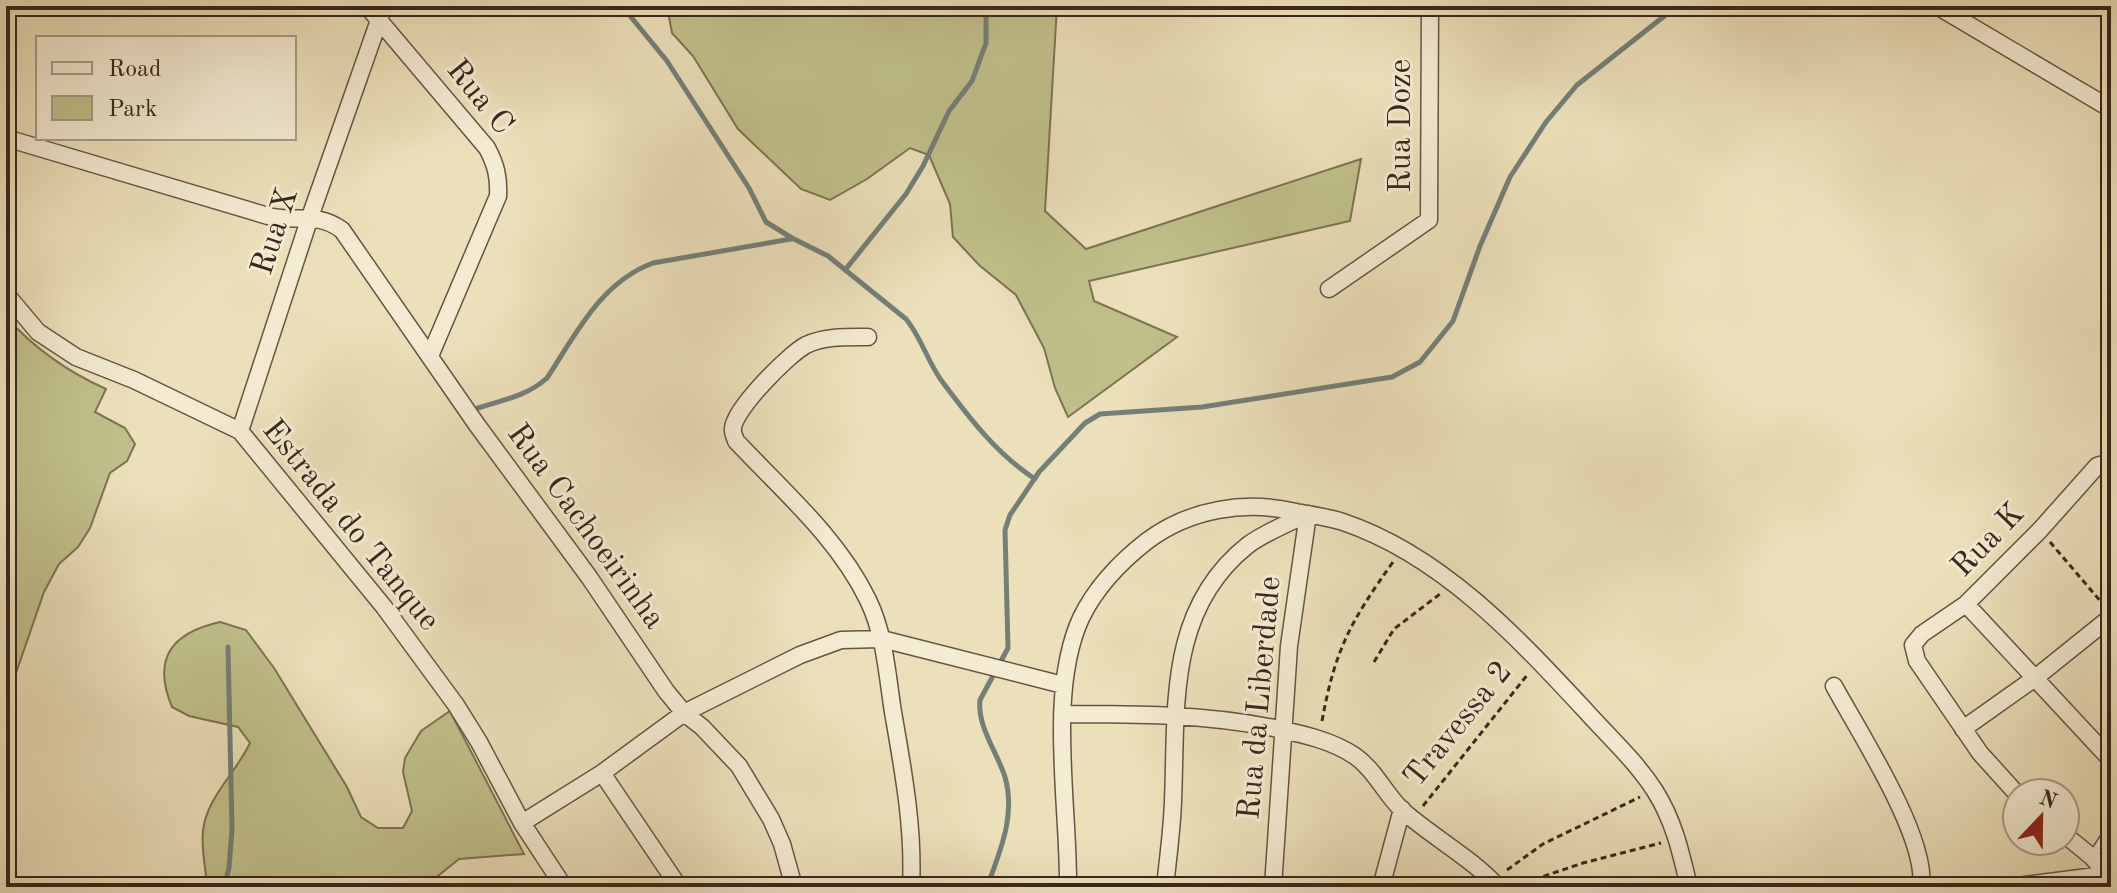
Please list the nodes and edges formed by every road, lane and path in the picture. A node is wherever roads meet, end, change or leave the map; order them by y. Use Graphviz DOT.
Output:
graph roads {
  1 [pos="367,6"];
  2 [pos="1430,6"];
  3 [pos="1937,6"];
  4 [pos="381,13"];
  5 [pos="2111,109"];
  6 [pos="6,138"];
  7 [pos="310,217"];
  8 [pos="1329,289"];
  9 [pos="6,294"];
  10 [pos="868,337"];
  11 [pos="430,356"];
  12 [pos="240,431"];
  13 [pos="2111,462"];
  14 [pos="1308,514"];
  15 [pos="2040,530"];
  16 [pos="1403,550"];
  17 [pos="1452,584"];
  18 [pos="1966,604"];
  19 [pos="2111,615"];
  20 [pos="882,639"];
  21 [pos="1539,660"];
  22 [pos="1374,662"];
  23 [pos="2035,678"];
  24 [pos="1063,685"];
  25 [pos="1834,686"];
  26 [pos="684,713"];
  27 [pos="1062,714"];
  28 [pos="1175,715"];
  29 [pos="1963,729"];
  30 [pos="1283,730"];
  31 [pos="1319,740"];
  32 [pos="2111,760"];
  33 [pos="602,773"];
  34 [pos="2002,777"];
  35 [pos="1654,790"];
  36 [pos="1407,814"];
  37 [pos="522,823"];
  38 [pos="2111,828"];
  39 [pos="1678,839"];
  40 [pos="2081,848"];
  41 [pos="2092,857"];
  42 [pos="2110,876"];
  43 [pos="1496,884"];
  44 [pos="789,886"];
  45 [pos="564,887"];
  46 [pos="679,887"];
  47 [pos="911,887"];
  48 [pos="1068,887"];
  49 [pos="1165,887"];
  50 [pos="1273,887"];
  51 [pos="1381,887"];
  52 [pos="1512,887"];
  53 [pos="1689,887"];
  54 [pos="1921,887"];
  55 [pos="2010,887"];
  1 -- 4 [label="street, Rua C"];
  2 -- 8 [label="street, Rua Doze"];
  3 -- 5 [label="street"];
  4 -- 7 [label="street, Rua X"];
  4 -- 11 [label="street, Rua C"];
  6 -- 7 [label="street"];
  7 -- 11 [label="street, Rua Cachoeirinha"];
  7 -- 12 [label="street, Rua X"];
  9 -- 12 [label="street, Estrada do Tanque"];
  10 -- 20 [label="street"];
  11 -- 26 [label="street, Rua Cachoeirinha"];
  12 -- 37 [label="street, Estrada do Tanque"];
  13 -- 15 [label="street, Rua K"];
  14 -- 16 [label="street"];
  14 -- 24 [label="street"];
  14 -- 28 [label="street"];
  14 -- 30 [label="street, Rua da Liberdade"];
  15 -- 18 [label="street, Rua K"];
  15 -- 19 [label="path"];
  16 -- 17 [label="street"];
  16 -- 31 [label="path"];
  17 -- 21 [label="street"];
  17 -- 22 [label="path"];
  18 -- 23 [label="street"];
  18 -- 29 [label="street, Rua K"];
  19 -- 23 [label="street"];
  20 -- 24 [label="street"];
  20 -- 26 [label="street"];
  20 -- 47 [label="street"];
  21 -- 35 [label="street"];
  21 -- 36 [label="path, Travessa 2"];
  23 -- 29 [label="street"];
  23 -- 32 [label="street"];
  24 -- 27 [label="street"];
  25 -- 54 [label="street"];
  26 -- 33 [label="street"];
  26 -- 44 [label="street, Rua Cachoeirinha"];
  27 -- 28 [label="street"];
  27 -- 48 [label="street"];
  28 -- 30 [label="street"];
  28 -- 49 [label="street"];
  29 -- 34 [label="street"];
  30 -- 31 [label="street"];
  30 -- 50 [label="street, Rua da Liberdade"];
  31 -- 36 [label="street"];
  33 -- 37 [label="street"];
  33 -- 46 [label="street"];
  35 -- 39 [label="street"];
  35 -- 43 [label="path"];
  36 -- 43 [label="street"];
  36 -- 51 [label="street"];
  37 -- 45 [label="street, Estrada do Tanque"];
  38 -- 41 [label="lane"];
  39 -- 52 [label="path"];
  39 -- 53 [label="street"];
  40 -- 41 [label="street"];
  41 -- 42 [label="street"];
  42 -- 55 [label="street"];
}
